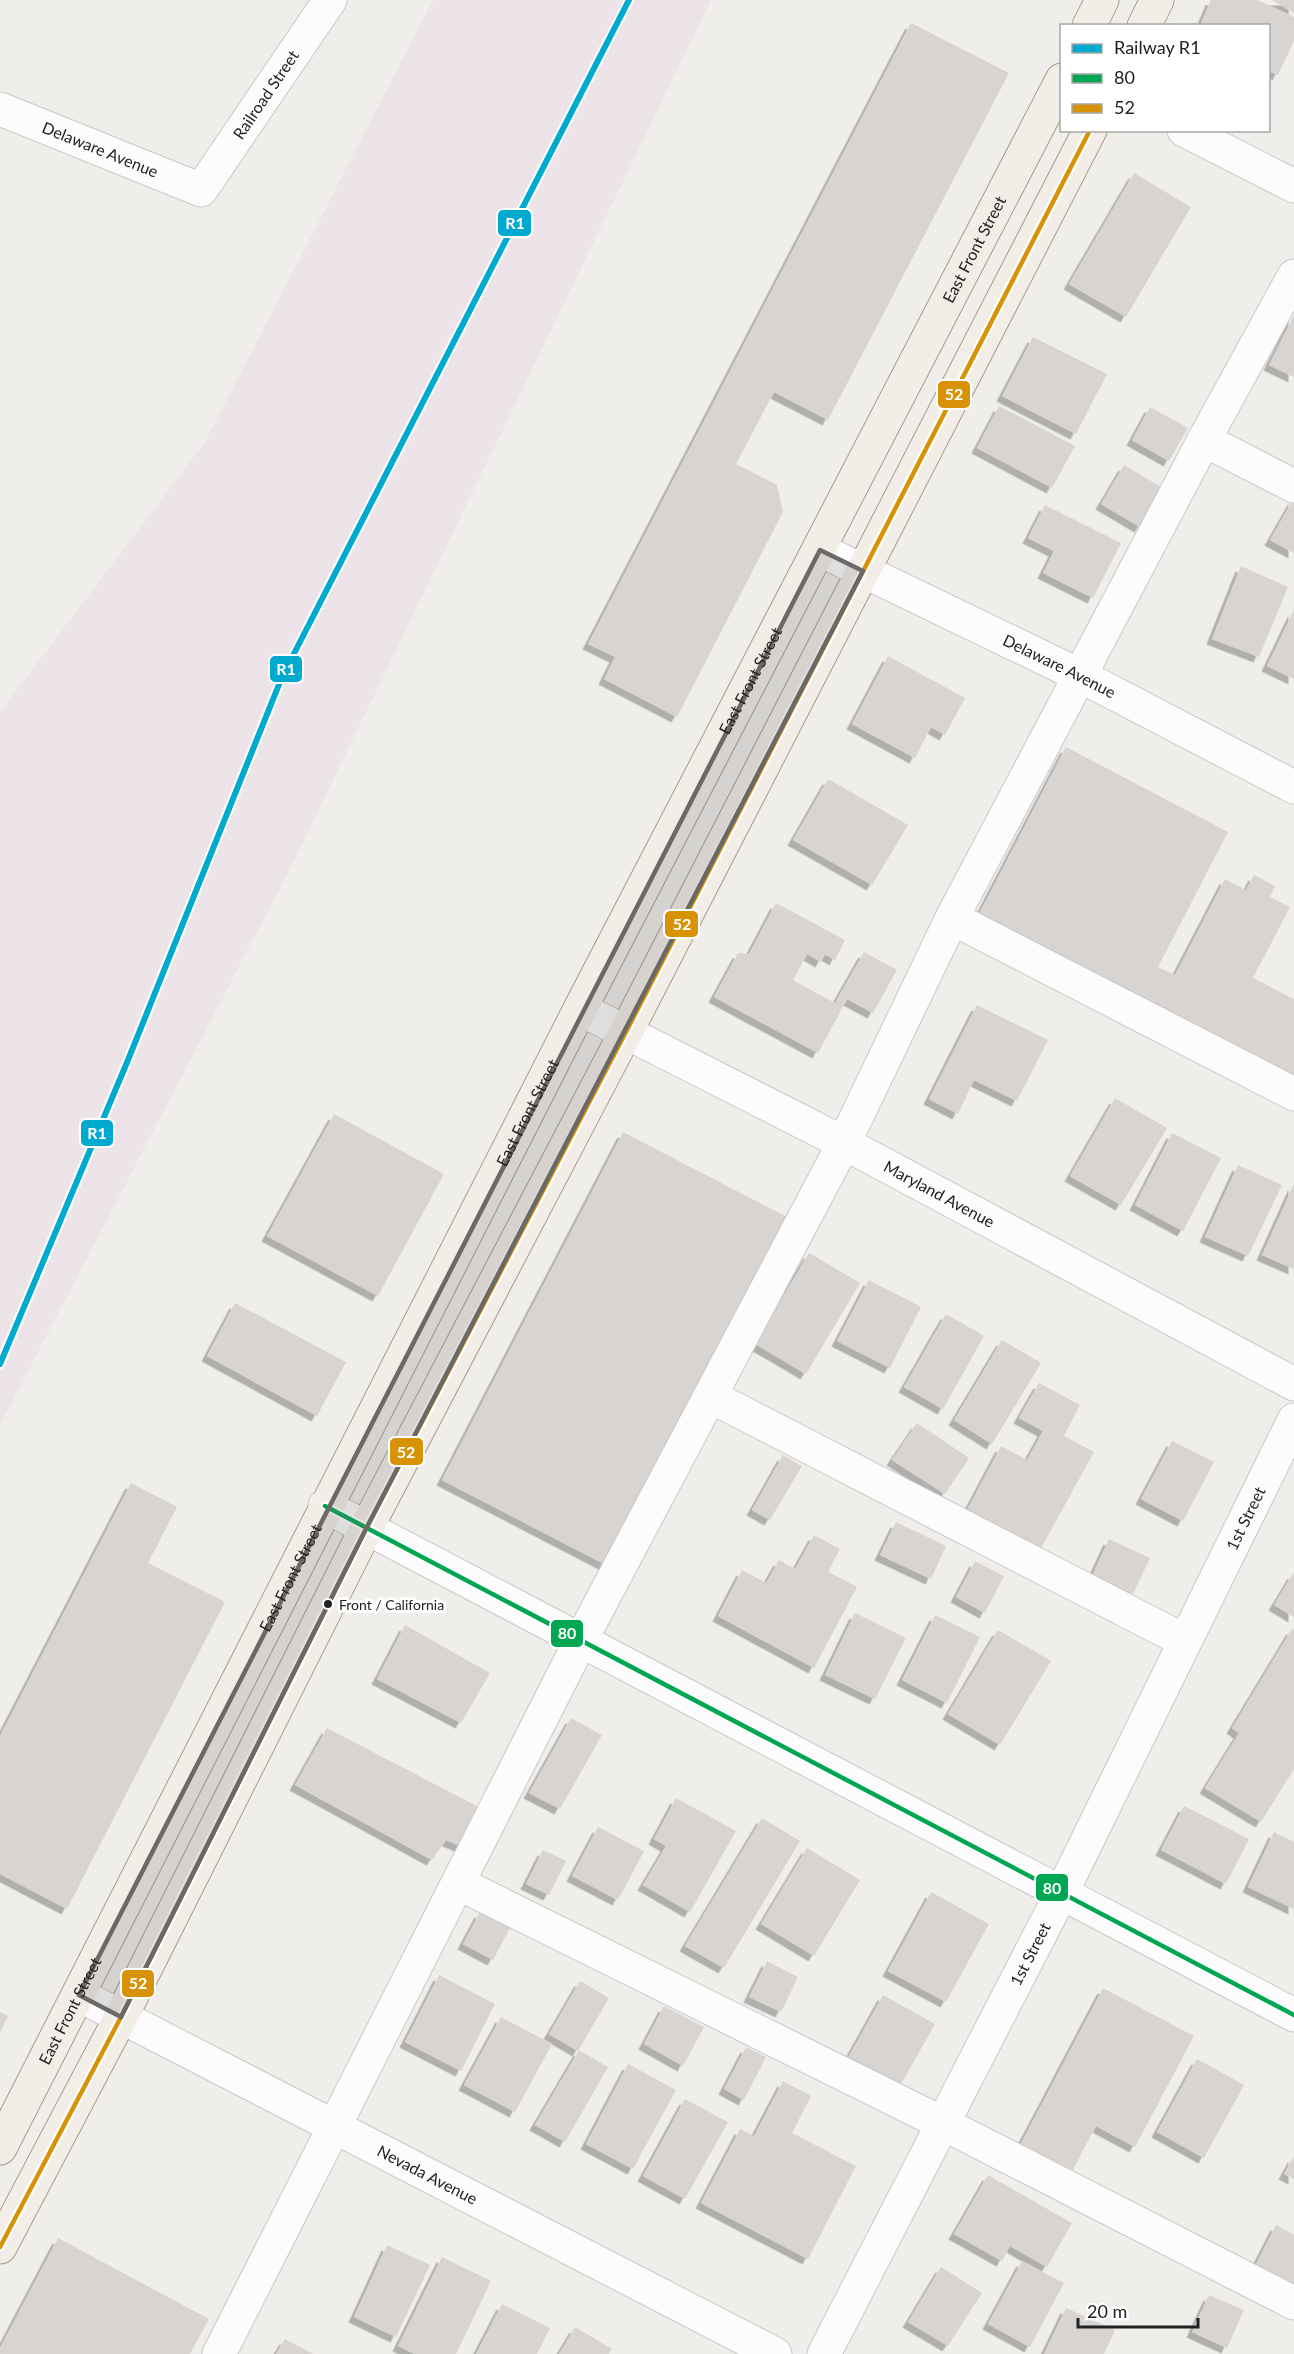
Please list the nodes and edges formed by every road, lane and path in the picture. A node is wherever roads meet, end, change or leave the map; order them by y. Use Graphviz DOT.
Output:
graph roads {
  1 [pos="330,0"];
  2 [pos="1102,0"];
  3 [pos="1157,0"];
  4 [pos="1090,24"];
  5 [pos="1145,24"];
  6 [pos="1060,84"];
  7 [pos="0,109"];
  8 [pos="1089,132"];
  9 [pos="1188,132"];
  10 [pos="1294,186"];
  11 [pos="201,190"];
  12 [pos="1294,276"];
  13 [pos="1204,440"];
  14 [pos="1294,486"];
  15 [pos="820,550"];
  16 [pos="863,571"];
  17 [pos="1079,675"];
  18 [pos="1294,787"];
  19 [pos="952,918"];
  20 [pos="580,1009"];
  21 [pos="626,1032"];
  22 [pos="1294,1094"];
  23 [pos="844,1143"];
  24 [pos="1294,1384"];
  25 [pos="710,1396"];
  26 [pos="1294,1420"];
  27 [pos="326,1506"];
  28 [pos="367,1527"];
  29 [pos="581,1640"];
  30 [pos="1185,1641"];
  31 [pos="458,1882"];
  32 [pos="1060,1894"];
  33 [pos="79,1995"];
  34 [pos="1292,2009"];
  35 [pos="121,2017"];
  36 [pos="942,2123"];
  37 [pos="333,2127"];
  38 [pos="0,2148"];
  39 [pos="0,2247"];
  40 [pos="1294,2303"];
  41 [pos="219,2354"];
  42 [pos="775,2354"];
  43 [pos="824,2354"];
  1 -- 11 [label="street, Railroad Street"];
  2 -- 4 [label="main road"];
  3 -- 5 [label="main road"];
  6 -- 15 [label="main road, East Front Street"];
  7 -- 11 [label="street, Delaware Avenue"];
  8 -- 16 [label="main road"];
  9 -- 10 [label="street"];
  12 -- 13 [label="street"];
  13 -- 14 [label="street"];
  13 -- 17 [label="street"];
  15 -- 16 [label="street, Delaware Avenue"];
  15 -- 20 [label="main road, East Front Street"];
  16 -- 17 [label="street, Delaware Avenue"];
  16 -- 21 [label="main road"];
  17 -- 18 [label="street, Delaware Avenue"];
  17 -- 19 [label="street"];
  19 -- 22 [label="street"];
  19 -- 23 [label="street"];
  20 -- 21 [label="street, Maryland Avenue"];
  20 -- 27 [label="main road, East Front Street"];
  21 -- 23 [label="street, Maryland Avenue"];
  21 -- 28 [label="main road"];
  23 -- 24 [label="street, Maryland Avenue"];
  23 -- 25 [label="street"];
  25 -- 29 [label="street"];
  25 -- 30 [label="street"];
  26 -- 30 [label="street, 1st Street"];
  27 -- 28 [label="street"];
  27 -- 33 [label="main road, East Front Street"];
  28 -- 29 [label="street"];
  28 -- 35 [label="main road"];
  29 -- 31 [label="street"];
  29 -- 32 [label="street"];
  30 -- 32 [label="street, 1st Street"];
  31 -- 36 [label="street"];
  31 -- 37 [label="street"];
  32 -- 34 [label="street"];
  32 -- 36 [label="street, 1st Street"];
  33 -- 35 [label="street, Nevada Avenue"];
  33 -- 38 [label="main road, East Front Street"];
  35 -- 37 [label="street, Nevada Avenue"];
  35 -- 39 [label="main road"];
  36 -- 40 [label="street"];
  36 -- 43 [label="street, 1st Street"];
  37 -- 41 [label="street"];
  37 -- 42 [label="street, Nevada Avenue"];
}
